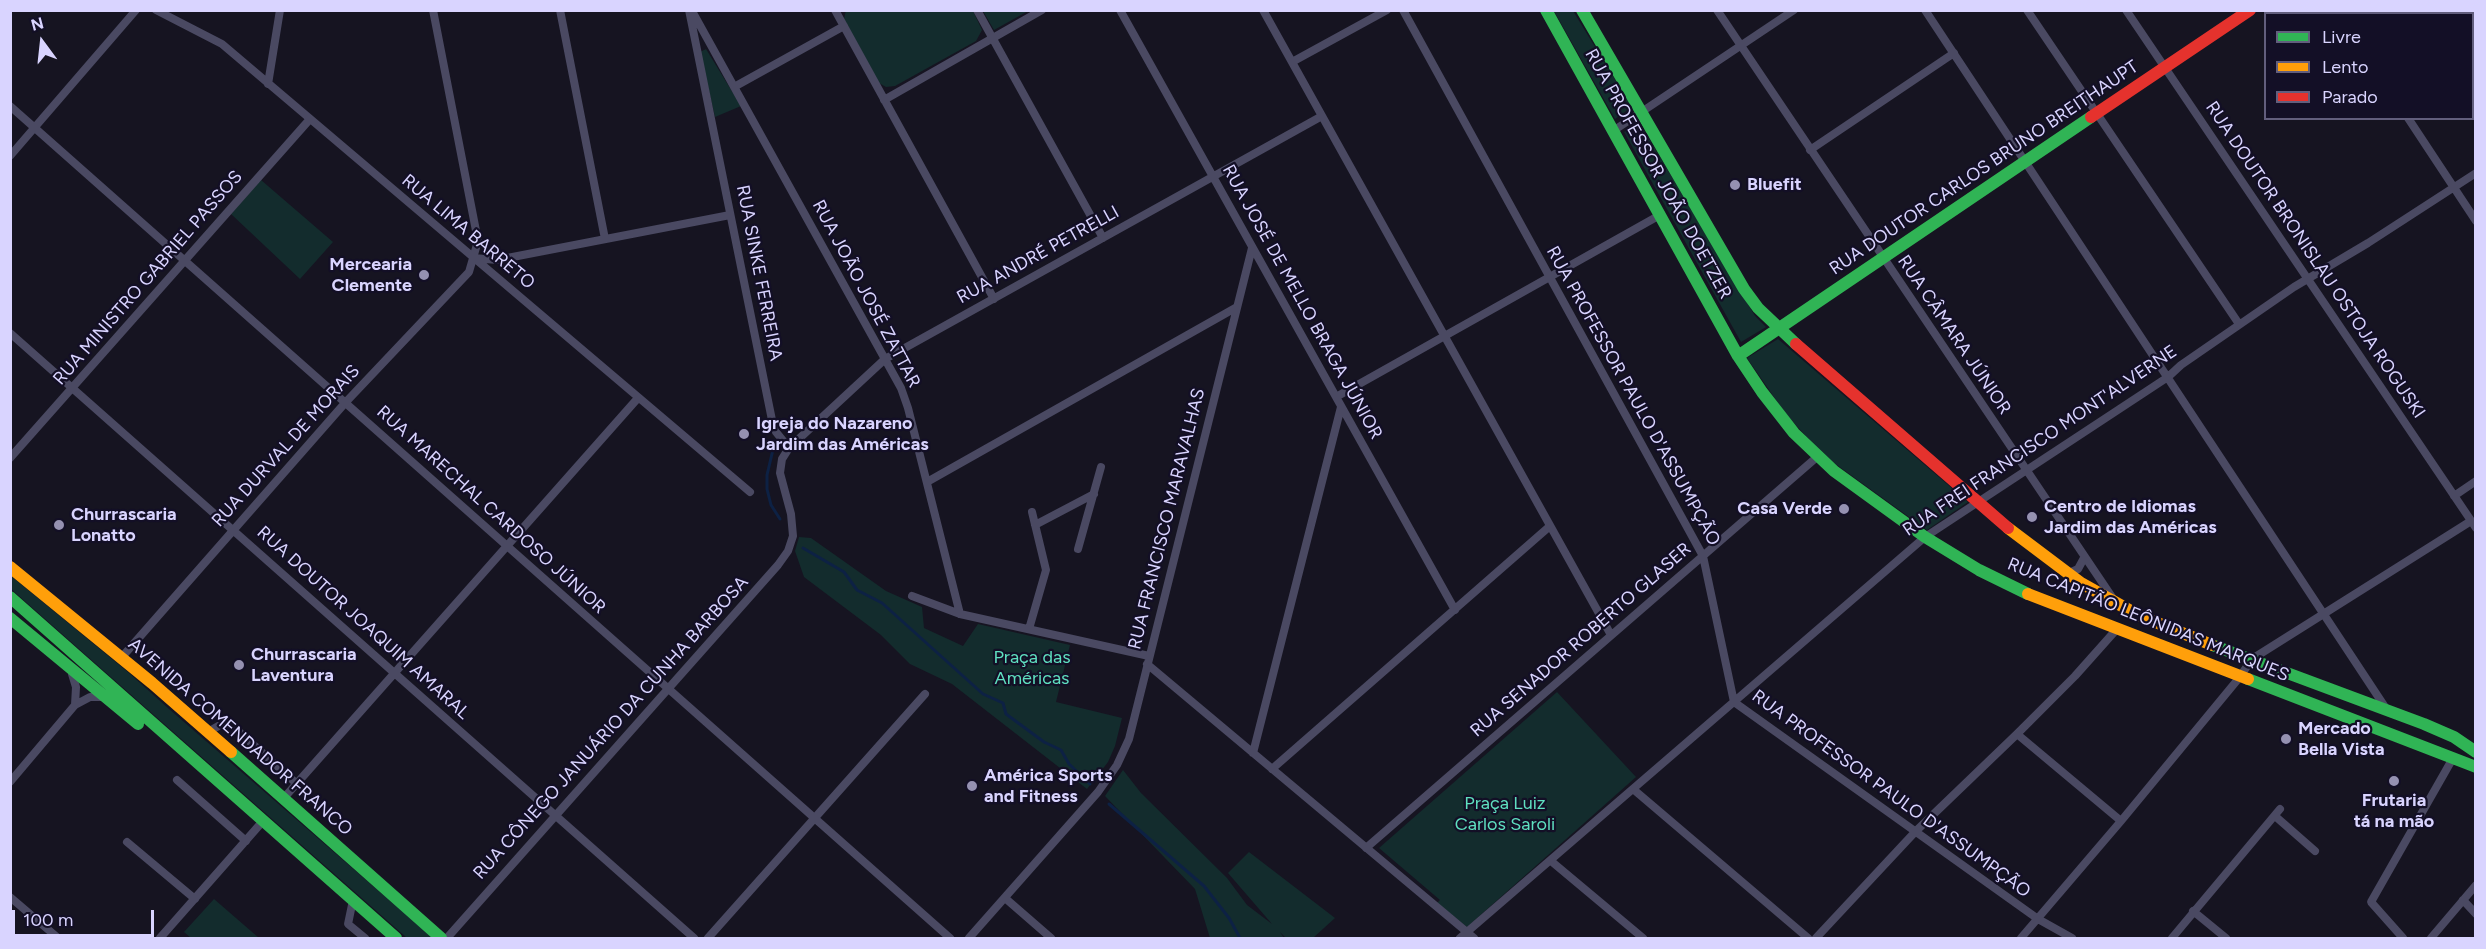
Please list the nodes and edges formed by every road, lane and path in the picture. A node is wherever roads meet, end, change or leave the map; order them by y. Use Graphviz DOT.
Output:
graph roads {
  1 [pos="136,10"];
  2 [pos="156,10"];
  3 [pos="280,10"];
  4 [pos="433,10"];
  5 [pos="560,10"];
  6 [pos="690,10"];
  7 [pos="835,10"];
  8 [pos="977,10"];
  9 [pos="1042,10"];
  10 [pos="1120,10"];
  11 [pos="1263,10"];
  12 [pos="1388,10"];
  13 [pos="1403,10"];
  14 [pos="1546,10"];
  15 [pos="1582,10"];
  16 [pos="1717,10"];
  17 [pos="1794,10"];
  18 [pos="1925,10"];
  19 [pos="2027,10"];
  20 [pos="2126,10"];
  21 [pos="2250,10"];
  22 [pos="844,26"];
  23 [pos="993,38"];
  24 [pos="1741,46"];
  25 [pos="1954,53"];
  26 [pos="1292,62"];
  27 [pos="2165,68"];
  28 [pos="268,84"];
  29 [pos="734,87"];
  30 [pos="884,100"];
  31 [pos="10,106"];
  32 [pos="1641,113"];
  33 [pos="2096,114"];
  34 [pos="1322,116"];
  35 [pos="310,119"];
  36 [pos="2409,120"];
  37 [pos="35,128"];
  38 [pos="1613,132"];
  39 [pos="1810,150"];
  40 [pos="10,156"];
  41 [pos="2026,161"];
  42 [pos="2475,173"];
  43 [pos="1213,177"];
  44 [pos="2453,187"];
  45 [pos="730,215"];
  46 [pos="1660,215"];
  47 [pos="2475,221"];
  48 [pos="1104,238"];
  49 [pos="605,239"];
  50 [pos="1252,248"];
  51 [pos="473,258"];
  52 [pos="1883,258"];
  53 [pos="185,261"];
  54 [pos="1550,277"];
  55 [pos="2308,279"];
  56 [pos="994,299"];
  57 [pos="1237,307"];
  58 [pos="2239,324"];
  59 [pos="1778,329"];
  60 [pos="10,333"];
  61 [pos="1444,336"];
  62 [pos="1738,356"];
  63 [pos="885,359"];
  64 [pos="2169,377"];
  65 [pos="72,388"];
  66 [pos="1335,397"];
  67 [pos="638,398"];
  68 [pos="345,403"];
  69 [pos="1341,407"];
  70 [pos="789,448"];
  71 [pos="1817,457"];
  72 [pos="10,458"];
  73 [pos="1101,467"];
  74 [pos="2026,471"];
  75 [pos="2475,481"];
  76 [pos="927,482"];
  77 [pos="750,492"];
  78 [pos="1094,494"];
  79 [pos="2454,496"];
  80 [pos="1977,502"];
  81 [pos="1032,512"];
  82 [pos="2473,524"];
  83 [pos="1035,525"];
  84 [pos="1550,526"];
  85 [pos="233,530"];
  86 [pos="1924,537"];
  87 [pos="507,546"];
  88 [pos="1078,549"];
  89 [pos="10,555"];
  90 [pos="1703,556"];
  91 [pos="2084,558"];
  92 [pos="10,567"];
  93 [pos="2067,574"];
  94 [pos="39,591"];
  95 [pos="912,596"];
  96 [pos="10,597"];
  97 [pos="2117,604"];
  98 [pos="1455,610"];
  99 [pos="960,614"];
  100 [pos="2324,615"];
  101 [pos="10,618"];
  102 [pos="1029,629"];
  103 [pos="2116,630"];
  104 [pos="1611,635"];
  105 [pos="122,657"];
  106 [pos="2252,659"];
  107 [pos="1148,660"];
  108 [pos="69,669"];
  109 [pos="394,673"];
  110 [pos="2239,678"];
  111 [pos="668,689"];
  112 [pos="925,694"];
  113 [pos="104,697"];
  114 [pos="1734,702"];
  115 [pos="75,705"];
  116 [pos="2387,710"];
  117 [pos="208,732"];
  118 [pos="2017,734"];
  119 [pos="2475,752"];
  120 [pos="1253,753"];
  121 [pos="2453,758"];
  122 [pos="2475,767"];
  123 [pos="1272,769"];
  124 [pos="12,778"];
  125 [pos="177,780"];
  126 [pos="297,784"];
  127 [pos="1633,789"];
  128 [pos="237,798"];
  129 [pos="283,799"];
  130 [pos="556,816"];
  131 [pos="815,819"];
  132 [pos="263,821"];
  133 [pos="2121,821"];
  134 [pos="1915,831"];
  135 [pos="246,841"];
  136 [pos="127,842"];
  137 [pos="1366,848"];
  138 [pos="2315,851"];
  139 [pos="1551,861"];
  140 [pos="2475,885"];
  141 [pos="10,897"];
  142 [pos="195,898"];
  143 [pos="1005,898"];
  144 [pos="353,900"];
  145 [pos="2463,900"];
  146 [pos="2193,911"];
  147 [pos="2475,914"];
  148 [pos="2038,919"];
  149 [pos="1467,937"];
  150 [pos="58,939"];
  151 [pos="160,939"];
  152 [pos="365,939"];
  153 [pos="396,939"];
  154 [pos="441,939"];
  155 [pos="447,939"];
  156 [pos="694,939"];
  157 [pos="708,939"];
  158 [pos="950,939"];
  159 [pos="969,939"];
  160 [pos="1051,939"];
  161 [pos="1643,939"];
  162 [pos="1808,939"];
  163 [pos="1816,939"];
  164 [pos="2021,939"];
  165 [pos="2072,939"];
  166 [pos="2172,939"];
  167 [pos="2226,939"];
  168 [pos="2403,939"];
  169 [pos="2431,939"];
  1 -- 37 [label="street"];
  2 -- 28 [label="street, RUA LIMA BARRETO"];
  3 -- 28 [label="street"];
  4 -- 51 [label="street"];
  5 -- 49 [label="street"];
  6 -- 29 [label="street, RUA JOÃO JOSÉ ZATTAR"];
  6 -- 45 [label="street, RUA SINKE FERREIRA"];
  7 -- 22 [label="street"];
  8 -- 23 [label="street"];
  9 -- 23 [label="street"];
  10 -- 43 [label="street, RUA JOSÉ DE MELLO BRAGA JÚNIOR"];
  11 -- 26 [label="street"];
  12 -- 26 [label="street"];
  13 -- 54 [label="street, RUA PROFESSOR PAULO D'ASSUMPÇÃO"];
  14 -- 38 [label="main road, RUA PROFESSOR JOÃO DOETZER"];
  15 -- 32 [label="main road, RUA PROFESSOR JOÃO DOETZER"];
  16 -- 24 [label="street, RUA CÂMARA JÚNIOR"];
  17 -- 24 [label="street"];
  18 -- 25 [label="street"];
  19 -- 33 [label="street"];
  20 -- 27 [label="street, RUA DOUTOR BRONISLAU OSTOJA ROGUSKI"];
  21 -- 27 [label="main road, RUA DOUTOR CARLOS BRUNO BREITHAUPT"];
  22 -- 29 [label="street"];
  22 -- 30 [label="street"];
  23 -- 30 [label="street"];
  23 -- 48 [label="street"];
  24 -- 32 [label="street"];
  24 -- 39 [label="street, RUA CÂMARA JÚNIOR"];
  25 -- 39 [label="street"];
  25 -- 41 [label="street"];
  26 -- 34 [label="street"];
  27 -- 33 [label="main road, RUA DOUTOR CARLOS BRUNO BREITHAUPT"];
  27 -- 55 [label="street, RUA DOUTOR BRONISLAU OSTOJA ROGUSKI"];
  28 -- 35 [label="street, RUA LIMA BARRETO"];
  29 -- 63 [label="street, RUA JOÃO JOSÉ ZATTAR"];
  30 -- 56 [label="street"];
  31 -- 37 [label="street, RUA MARECHAL CARDOSO JÚNIOR"];
  32 -- 38 [label="street"];
  32 -- 59 [label="main road, RUA PROFESSOR JOÃO DOETZER"];
  33 -- 41 [label="main road, RUA DOUTOR CARLOS BRUNO BREITHAUPT"];
  33 -- 58 [label="street"];
  34 -- 43 [label="street, RUA ANDRÉ PETRELLI"];
  34 -- 61 [label="street"];
  35 -- 51 [label="street, RUA LIMA BARRETO"];
  35 -- 53 [label="street, RUA MINISTRO GABRIEL PASSOS"];
  36 -- 44 [label="street"];
  37 -- 40 [label="street"];
  37 -- 53 [label="street, RUA MARECHAL CARDOSO JÚNIOR"];
  38 -- 46 [label="main road, RUA PROFESSOR JOÃO DOETZER"];
  39 -- 52 [label="street, RUA CÂMARA JÚNIOR"];
  41 -- 52 [label="main road, RUA DOUTOR CARLOS BRUNO BREITHAUPT"];
  41 -- 64 [label="street"];
  42 -- 44 [label="street, RUA FREI FRANCISCO MONT'ALVERNE"];
  43 -- 48 [label="street, RUA ANDRÉ PETRELLI"];
  43 -- 50 [label="street, RUA JOSÉ DE MELLO BRAGA JÚNIOR"];
  44 -- 47 [label="street"];
  44 -- 55 [label="street, RUA FREI FRANCISCO MONT'ALVERNE"];
  45 -- 49 [label="street"];
  45 -- 70 [label="street, RUA SINKE FERREIRA"];
  46 -- 54 [label="street"];
  46 -- 62 [label="main road, RUA PROFESSOR JOÃO DOETZER"];
  48 -- 56 [label="street, RUA ANDRÉ PETRELLI"];
  49 -- 51 [label="street"];
  50 -- 57 [label="street, RUA FRANCISCO MARAVALHAS"];
  50 -- 66 [label="street, RUA JOSÉ DE MELLO BRAGA JÚNIOR"];
  51 -- 67 [label="street, RUA LIMA BARRETO"];
  51 -- 68 [label="street, RUA DURVAL DE MORAIS"];
  52 -- 59 [label="main road, RUA DOUTOR CARLOS BRUNO BREITHAUPT"];
  52 -- 74 [label="street, RUA CÂMARA JÚNIOR"];
  53 -- 65 [label="street, RUA MINISTRO GABRIEL PASSOS"];
  53 -- 68 [label="street, RUA MARECHAL CARDOSO JÚNIOR"];
  54 -- 61 [label="street"];
  54 -- 90 [label="street, RUA PROFESSOR PAULO D'ASSUMPÇÃO"];
  55 -- 58 [label="street, RUA FREI FRANCISCO MONT'ALVERNE"];
  55 -- 79 [label="street, RUA DOUTOR BRONISLAU OSTOJA ROGUSKI"];
  56 -- 63 [label="street, RUA ANDRÉ PETRELLI"];
  57 -- 76 [label="street"];
  57 -- 107 [label="street, RUA FRANCISCO MARAVALHAS"];
  58 -- 64 [label="street, RUA FREI FRANCISCO MONT'ALVERNE"];
  59 -- 62 [label="main road, RUA DOUTOR CARLOS BRUNO BREITHAUPT"];
  59 -- 80 [label="main road, RUA CAPITÃO LEÔNIDAS MARQUES"];
  60 -- 65 [label="street, RUA DOUTOR JOAQUIM AMARAL"];
  61 -- 66 [label="street"];
  61 -- 84 [label="street"];
  62 -- 71 [label="main road, RUA CAPITÃO LEÔNIDAS MARQUES"];
  63 -- 70 [label="street, RUA ANDRÉ PETRELLI"];
  63 -- 76 [label="street, RUA JOÃO JOSÉ ZATTAR"];
  64 -- 74 [label="street, RUA FREI FRANCISCO MONT'ALVERNE"];
  64 -- 100 [label="street"];
  65 -- 72 [label="street, RUA MINISTRO GABRIEL PASSOS"];
  65 -- 85 [label="street, RUA DOUTOR JOAQUIM AMARAL"];
  66 -- 69 [label="street, RUA JOSÉ DE MELLO BRAGA JÚNIOR"];
  67 -- 77 [label="street, RUA LIMA BARRETO"];
  67 -- 87 [label="street"];
  68 -- 85 [label="street, RUA DURVAL DE MORAIS"];
  68 -- 87 [label="street, RUA MARECHAL CARDOSO JÚNIOR"];
  69 -- 98 [label="street, RUA JOSÉ DE MELLO BRAGA JÚNIOR"];
  69 -- 120 [label="street"];
  70 -- 111 [label="street, RUA CÔNEGO JANUÁRIO DA CUNHA BARBOSA"];
  71 -- 86 [label="main road, RUA CAPITÃO LEÔNIDAS MARQUES"];
  71 -- 90 [label="street, RUA SENADOR ROBERTO GLASER"];
  73 -- 78 [label="street"];
  74 -- 80 [label="street, RUA FREI FRANCISCO MONT'ALVERNE"];
  74 -- 91 [label="street, RUA CÂMARA JÚNIOR"];
  75 -- 79 [label="street"];
  76 -- 99 [label="street, RUA JOÃO JOSÉ ZATTAR"];
  78 -- 83 [label="street"];
  78 -- 88 [label="street"];
  79 -- 82 [label="street, RUA DOUTOR BRONISLAU OSTOJA ROGUSKI"];
  80 -- 86 [label="street, RUA FREI FRANCISCO MONT'ALVERNE"];
  80 -- 93 [label="main road, RUA CAPITÃO LEÔNIDAS MARQUES"];
  81 -- 83 [label="street"];
  82 -- 100 [label="street"];
  83 -- 102 [label="street"];
  84 -- 98 [label="street"];
  84 -- 104 [label="street"];
  85 -- 105 [label="street, RUA DURVAL DE MORAIS"];
  85 -- 109 [label="street, RUA DOUTOR JOAQUIM AMARAL"];
  86 -- 103 [label="main road, RUA CAPITÃO LEÔNIDAS MARQUES"];
  86 -- 114 [label="street, RUA FREI FRANCISCO MONT'ALVERNE"];
  87 -- 109 [label="street"];
  87 -- 111 [label="street, RUA MARECHAL CARDOSO JÚNIOR"];
  89 -- 94 [label="main road"];
  90 -- 104 [label="street, RUA SENADOR ROBERTO GLASER"];
  90 -- 114 [label="street, RUA PROFESSOR PAULO D'ASSUMPÇÃO"];
  91 -- 93 [label="street"];
  91 -- 97 [label="street, RUA CÂMARA JÚNIOR"];
  92 -- 94 [label="main road, AVENIDA COMENDADOR FRANCO"];
  93 -- 97 [label="main road, RUA CAPITÃO LEÔNIDAS MARQUES"];
  94 -- 105 [label="main road, AVENIDA COMENDADOR FRANCO"];
  95 -- 99 [label="street"];
  96 -- 128 [label="main road"];
  97 -- 106 [label="main road, RUA CAPITÃO LEÔNIDAS MARQUES"];
  98 -- 123 [label="street"];
  99 -- 102 [label="street"];
  100 -- 106 [label="street"];
  100 -- 116 [label="street"];
  101 -- 108 [label="main road"];
  102 -- 107 [label="street"];
  103 -- 110 [label="main road, RUA CAPITÃO LEÔNIDAS MARQUES"];
  103 -- 118 [label="street"];
  104 -- 137 [label="street, RUA SENADOR ROBERTO GLASER"];
  105 -- 117 [label="main road, AVENIDA COMENDADOR FRANCO"];
  106 -- 110 [label="street"];
  106 -- 116 [label="main road, RUA CAPITÃO LEÔNIDAS MARQUES"];
  107 -- 120 [label="street"];
  107 -- 143 [label="street, RUA FRANCISCO MARAVALHAS"];
  108 -- 113 [label="main road"];
  108 -- 115 [label="street"];
  109 -- 126 [label="street"];
  109 -- 130 [label="street, RUA DOUTOR JOAQUIM AMARAL"];
  110 -- 121 [label="main road, RUA CAPITÃO LEÔNIDAS MARQUES"];
  110 -- 133 [label="street"];
  111 -- 130 [label="street, RUA CÔNEGO JANUÁRIO DA CUNHA BARBOSA"];
  111 -- 131 [label="street, RUA MARECHAL CARDOSO JÚNIOR"];
  112 -- 131 [label="street"];
  113 -- 115 [label="street"];
  113 -- 128 [label="main road"];
  114 -- 127 [label="street, RUA FREI FRANCISCO MONT'ALVERNE"];
  114 -- 134 [label="street, RUA PROFESSOR PAULO D'ASSUMPÇÃO"];
  115 -- 124 [label="street"];
  116 -- 119 [label="main road, RUA CAPITÃO LEÔNIDAS MARQUES"];
  117 -- 126 [label="street"];
  117 -- 129 [label="main road, AVENIDA COMENDADOR FRANCO"];
  118 -- 133 [label="street"];
  118 -- 134 [label="street"];
  120 -- 123 [label="street"];
  121 -- 122 [label="main road, RUA CAPITÃO LEÔNIDAS MARQUES"];
  121 -- 168 [label="street"];
  123 -- 137 [label="street"];
  125 -- 135 [label="street"];
  126 -- 129 [label="street"];
  127 -- 139 [label="street, RUA FREI FRANCISCO MONT'ALVERNE"];
  127 -- 162 [label="street"];
  128 -- 132 [label="main road"];
  129 -- 154 [label="main road, AVENIDA COMENDADOR FRANCO"];
  130 -- 155 [label="street, RUA CÔNEGO JANUÁRIO DA CUNHA BARBOSA"];
  130 -- 156 [label="street, RUA DOUTOR JOAQUIM AMARAL"];
  131 -- 157 [label="street"];
  131 -- 158 [label="street, RUA MARECHAL CARDOSO JÚNIOR"];
  132 -- 135 [label="street"];
  132 -- 144 [label="main road"];
  133 -- 148 [label="street"];
  134 -- 148 [label="street, RUA PROFESSOR PAULO D'ASSUMPÇÃO"];
  134 -- 163 [label="street"];
  135 -- 142 [label="street"];
  136 -- 142 [label="street"];
  137 -- 149 [label="street"];
  138 -- 146 [label="street"];
  139 -- 149 [label="street, RUA FREI FRANCISCO MONT'ALVERNE"];
  139 -- 161 [label="street"];
  140 -- 145 [label="street"];
  141 -- 150 [label="street"];
  142 -- 151 [label="street"];
  143 -- 159 [label="street, RUA FRANCISCO MARAVALHAS"];
  143 -- 160 [label="street"];
  144 -- 152 [label="street"];
  144 -- 153 [label="main road"];
  145 -- 147 [label="street"];
  145 -- 169 [label="street"];
  146 -- 166 [label="street"];
  146 -- 167 [label="street"];
  148 -- 164 [label="street"];
  148 -- 165 [label="street, RUA PROFESSOR PAULO D'ASSUMPÇÃO"];
}
